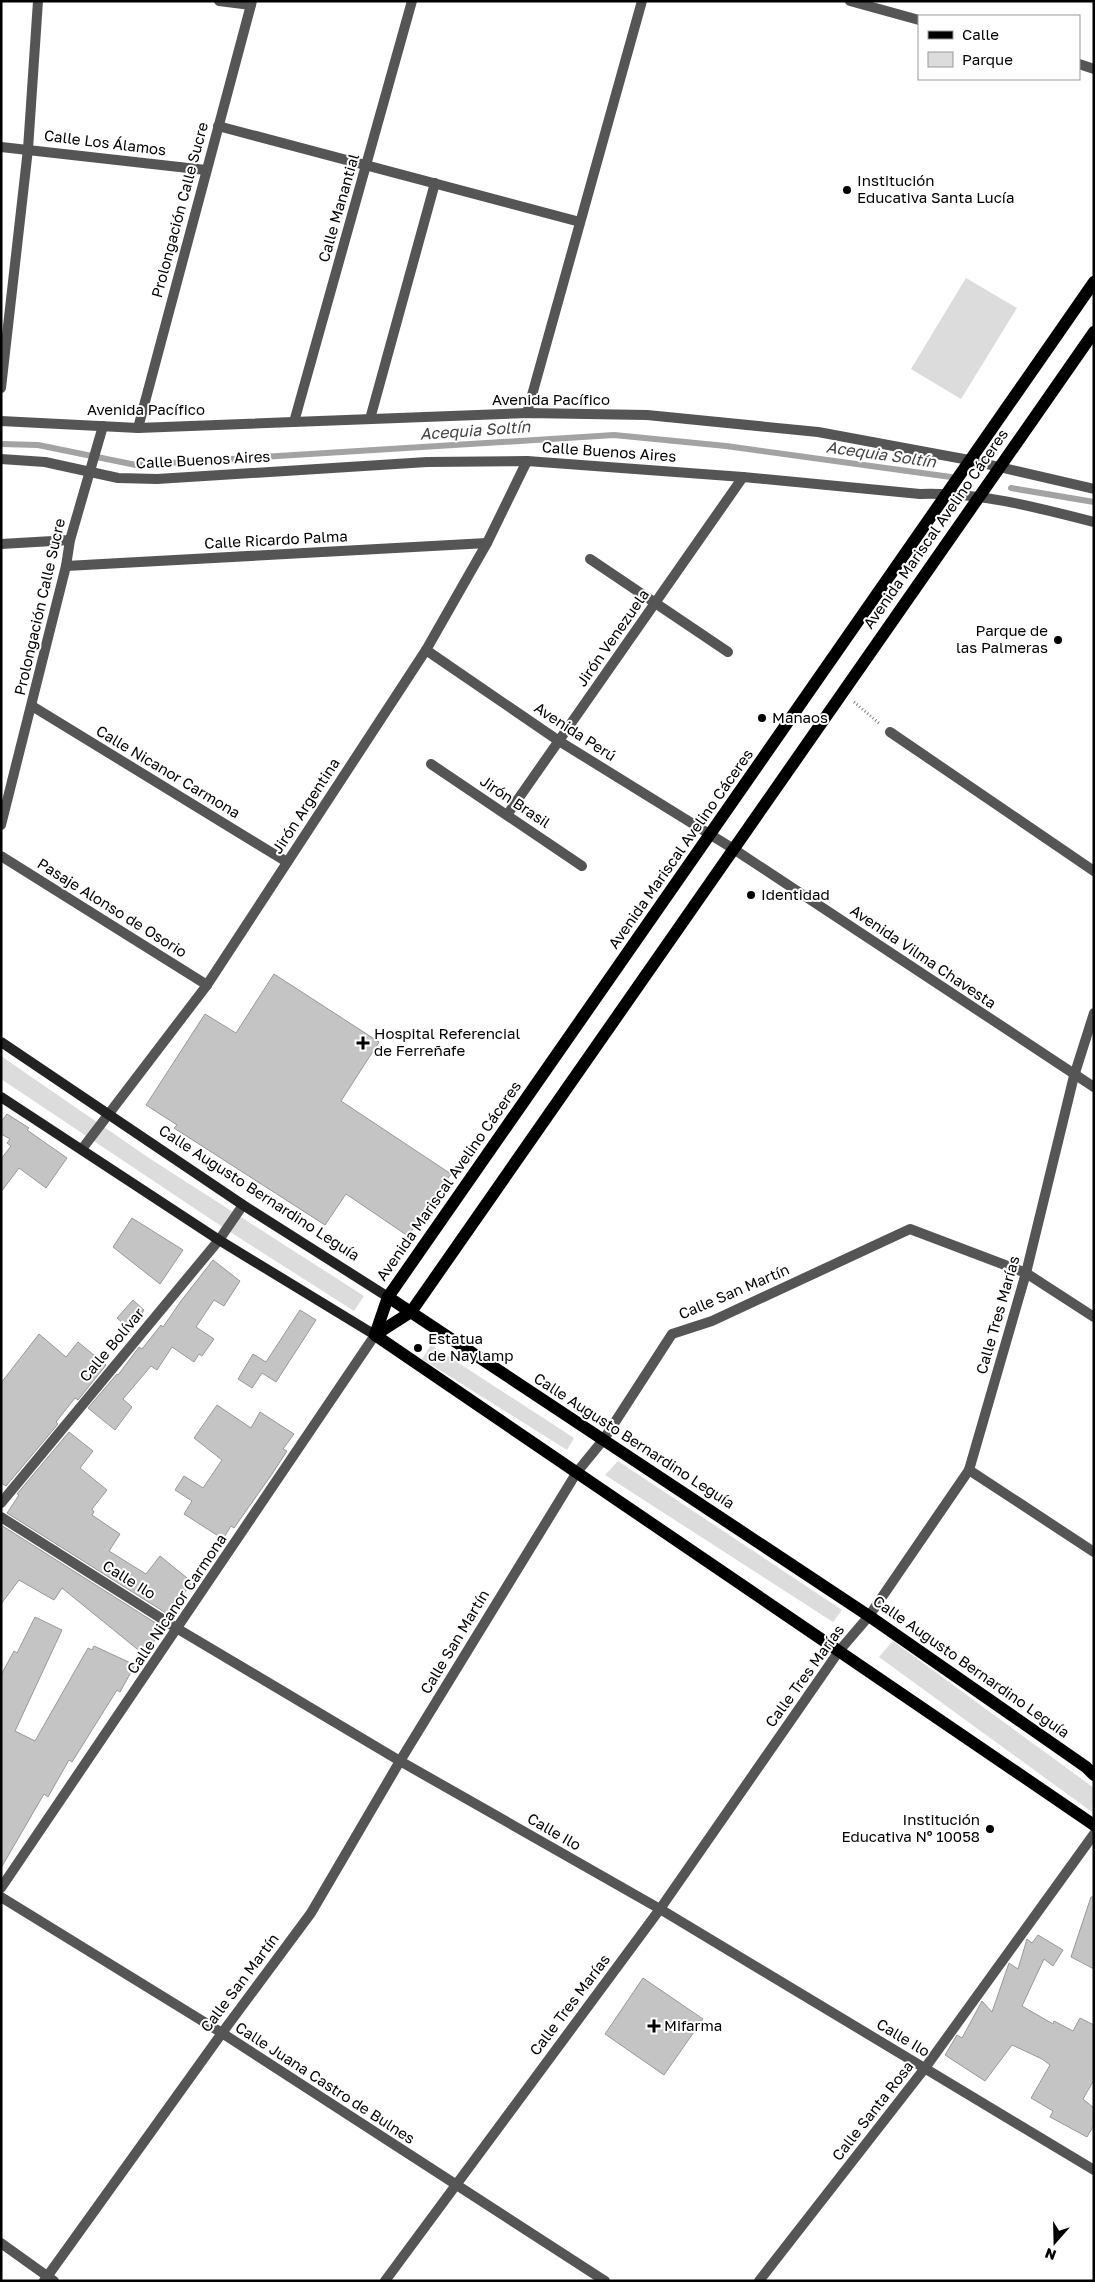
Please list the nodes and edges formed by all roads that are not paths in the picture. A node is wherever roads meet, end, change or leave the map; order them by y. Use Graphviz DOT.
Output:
graph roads {
  1 [pos="38,1"];
  2 [pos="219,1"];
  3 [pos="412,1"];
  4 [pos="642,1"];
  5 [pos="850,1"];
  6 [pos="252,3"];
  7 [pos="918,20"];
  8 [pos="1080,64"];
  9 [pos="1094,69"];
  10 [pos="218,126"];
  11 [pos="1,147"];
  12 [pos="28,149"];
  13 [pos="366,165"];
  14 [pos="206,170"];
  15 [pos="435,184"];
  16 [pos="580,222"];
  17 [pos="1094,282"];
  18 [pos="1094,332"];
  19 [pos="1,388"];
  20 [pos="527,413"];
  21 [pos="370,419"];
  22 [pos="1,421"];
  23 [pos="294,422"];
  24 [pos="103,426"];
  25 [pos="138,428"];
  26 [pos="1,459"];
  27 [pos="969,460"];
  28 [pos="527,461"];
  29 [pos="999,466"];
  30 [pos="91,468"];
  31 [pos="743,477"];
  32 [pos="1094,489"];
  33 [pos="946,493"];
  34 [pos="978,496"];
  35 [pos="1094,522"];
  36 [pos="70,540"];
  37 [pos="487,543"];
  38 [pos="1,544"];
  39 [pos="590,559"];
  40 [pos="66,566"];
  41 [pos="655,603"];
  42 [pos="426,650"];
  43 [pos="728,652"];
  44 [pos="32,706"];
  45 [pos="890,732"];
  46 [pos="559,741"];
  47 [pos="431,764"];
  48 [pos="507,815"];
  49 [pos="1,825"];
  50 [pos="710,836"];
  51 [pos="732,848"];
  52 [pos="1,856"];
  53 [pos="287,862"];
  54 [pos="582,866"];
  55 [pos="1094,871"];
  56 [pos="207,985"];
  57 [pos="1094,1014"];
  58 [pos="1,1042"];
  59 [pos="1074,1076"];
  60 [pos="1094,1087"];
  61 [pos="1,1096"];
  62 [pos="109,1113"];
  63 [pos="82,1149"];
  64 [pos="243,1205"];
  65 [pos="219,1240"];
  66 [pos="1026,1273"];
  67 [pos="388,1297"];
  68 [pos="411,1312"];
  69 [pos="1094,1317"];
  70 [pos="375,1335"];
  71 [pos="604,1439"];
  72 [pos="969,1470"];
  73 [pos="577,1472"];
  74 [pos="1,1503"];
  75 [pos="1,1517"];
  76 [pos="1094,1552"];
  77 [pos="869,1616"];
  78 [pos="178,1629"];
  79 [pos="839,1651"];
  80 [pos="400,1761"];
  81 [pos="1094,1775"];
  82 [pos="1094,1825"];
  83 [pos="1094,1834"];
  84 [pos="1,1888"];
  85 [pos="1,1897"];
  86 [pos="660,1909"];
  87 [pos="222,2032"];
  88 [pos="925,2068"];
  89 [pos="1094,2170"];
  90 [pos="454,2185"];
  91 [pos="1,2243"];
  92 [pos="48,2279"];
  93 [pos="385,2281"];
  94 [pos="605,2281"];
  95 [pos="759,2281"];
  1 -- 12 [label="street"];
  2 -- 6 [label="street"];
  3 -- 13 [label="street, Calle Manantial"];
  4 -- 16 [label="street"];
  5 -- 7 [label="street"];
  6 -- 10 [label="street, Prolongación Calle Sucre"];
  8 -- 9 [label="street"];
  10 -- 13 [label="street"];
  10 -- 14 [label="street, Prolongación Calle Sucre"];
  11 -- 12 [label="street, Calle Los Álamos"];
  12 -- 14 [label="street, Calle Los Álamos"];
  12 -- 19 [label="street"];
  13 -- 15 [label="street"];
  13 -- 23 [label="street, Calle Manantial"];
  14 -- 25 [label="street, Prolongación Calle Sucre"];
  15 -- 16 [label="street"];
  15 -- 21 [label="street"];
  16 -- 20 [label="street"];
  17 -- 27 [label="main road, Avenida Mariscal Avelino Cáceres"];
  18 -- 29 [label="main road, Avenida Mariscal Avelino Cáceres"];
  20 -- 21 [label="street, Avenida Pacífico"];
  20 -- 27 [label="street, Avenida Pacífico"];
  21 -- 23 [label="street, Avenida Pacífico"];
  22 -- 24 [label="street, Avenida Pacífico"];
  23 -- 25 [label="street, Avenida Pacífico"];
  24 -- 25 [label="street, Avenida Pacífico"];
  24 -- 30 [label="street, Prolongación Calle Sucre"];
  26 -- 30 [label="street, Calle Buenos Aires"];
  27 -- 29 [label="street, Avenida Pacífico"];
  27 -- 33 [label="main road, Avenida Mariscal Avelino Cáceres"];
  28 -- 30 [label="street, Calle Buenos Aires"];
  28 -- 31 [label="street, Calle Buenos Aires"];
  28 -- 37 [label="street, Jirón Argentina"];
  29 -- 32 [label="street, Avenida Pacífico"];
  29 -- 34 [label="main road, Avenida Mariscal Avelino Cáceres"];
  30 -- 36 [label="street, Prolongación Calle Sucre"];
  31 -- 33 [label="street, Calle Buenos Aires"];
  31 -- 41 [label="street, Jirón Venezuela"];
  33 -- 34 [label="street, Calle Buenos Aires"];
  33 -- 50 [label="main road, Avenida Mariscal Avelino Cáceres"];
  34 -- 35 [label="street, Calle Buenos Aires"];
  34 -- 51 [label="main road, Avenida Mariscal Avelino Cáceres"];
  36 -- 38 [label="street"];
  36 -- 40 [label="street, Prolongación Calle Sucre"];
  37 -- 40 [label="street, Calle Ricardo Palma"];
  37 -- 42 [label="street, Jirón Argentina"];
  39 -- 41 [label="street"];
  40 -- 44 [label="street, Prolongación Calle Sucre"];
  41 -- 43 [label="street"];
  41 -- 46 [label="street, Jirón Venezuela"];
  42 -- 46 [label="street, Avenida Perú"];
  42 -- 53 [label="street, Jirón Argentina"];
  44 -- 49 [label="street, Prolongación Calle Sucre"];
  44 -- 53 [label="street, Calle Nicanor Carmona"];
  45 -- 55 [label="street"];
  46 -- 48 [label="street, Jirón Venezuela"];
  46 -- 50 [label="street, Avenida Perú"];
  47 -- 48 [label="street, Jirón Brasil"];
  48 -- 54 [label="street, Jirón Brasil"];
  50 -- 51 [label="street, Avenida Vilma Chavesta"];
  50 -- 67 [label="main road, Avenida Mariscal Avelino Cáceres"];
  51 -- 59 [label="street, Avenida Vilma Chavesta"];
  51 -- 68 [label="main road, Avenida Mariscal Avelino Cáceres"];
  52 -- 56 [label="street, Pasaje Alonso de Osorio"];
  53 -- 56 [label="street, Jirón Argentina"];
  56 -- 62 [label="street, Jirón Argentina"];
  57 -- 59 [label="street, Calle Tres Marías"];
  58 -- 62 [label="main road, Calle Augusto Bernardino Leguía"];
  59 -- 60 [label="street, Avenida Vilma Chavesta"];
  59 -- 66 [label="street, Calle Tres Marías"];
  61 -- 63 [label="main road"];
  62 -- 63 [label="street, Jirón Argentina"];
  62 -- 64 [label="main road, Calle Augusto Bernardino Leguía"];
  63 -- 65 [label="main road"];
  64 -- 65 [label="street, Calle Bolívar"];
  64 -- 67 [label="main road, Calle Augusto Bernardino Leguía"];
  65 -- 70 [label="main road"];
  65 -- 74 [label="street, Calle Bolívar"];
  66 -- 69 [label="street, Calle San Martín"];
  66 -- 71 [label="street, Calle San Martín"];
  66 -- 72 [label="street, Calle Tres Marías"];
  67 -- 68 [label="main road, Calle Augusto Bernardino Leguía"];
  67 -- 70 [label="main road, Avenida Mariscal Avelino Cáceres"];
  68 -- 70 [label="main road, Avenida Mariscal Avelino Cáceres"];
  68 -- 71 [label="main road, Calle Augusto Bernardino Leguía"];
  70 -- 73 [label="main road"];
  70 -- 78 [label="street, Calle Nicanor Carmona"];
  71 -- 73 [label="street, Calle San Martín"];
  71 -- 77 [label="main road, Calle Augusto Bernardino Leguía"];
  72 -- 76 [label="street"];
  72 -- 77 [label="street, Calle Tres Marías"];
  73 -- 79 [label="main road"];
  73 -- 80 [label="street, Calle San Martín"];
  75 -- 78 [label="street, Calle Ilo"];
  77 -- 79 [label="street, Calle Tres Marías"];
  77 -- 81 [label="main road, Calle Augusto Bernardino Leguía"];
  78 -- 80 [label="street, Calle Ilo"];
  78 -- 84 [label="street, Calle Nicanor Carmona"];
  79 -- 82 [label="main road"];
  79 -- 86 [label="street, Calle Tres Marías"];
  80 -- 86 [label="street, Calle Ilo"];
  80 -- 87 [label="street, Calle San Martín"];
  83 -- 88 [label="street, Calle Santa Rosa"];
  85 -- 87 [label="street, Calle Juana Castro de Bulnes"];
  86 -- 88 [label="street, Calle Ilo"];
  86 -- 90 [label="street, Calle Tres Marías"];
  87 -- 90 [label="street, Calle Juana Castro de Bulnes"];
  87 -- 92 [label="street, Calle San Martín"];
  88 -- 89 [label="street, Calle Ilo"];
  88 -- 95 [label="street, Calle Santa Rosa"];
  90 -- 93 [label="street, Calle Tres Marías"];
  90 -- 94 [label="street, Calle Juana Castro de Bulnes"];
  91 -- 92 [label="street"];
}
